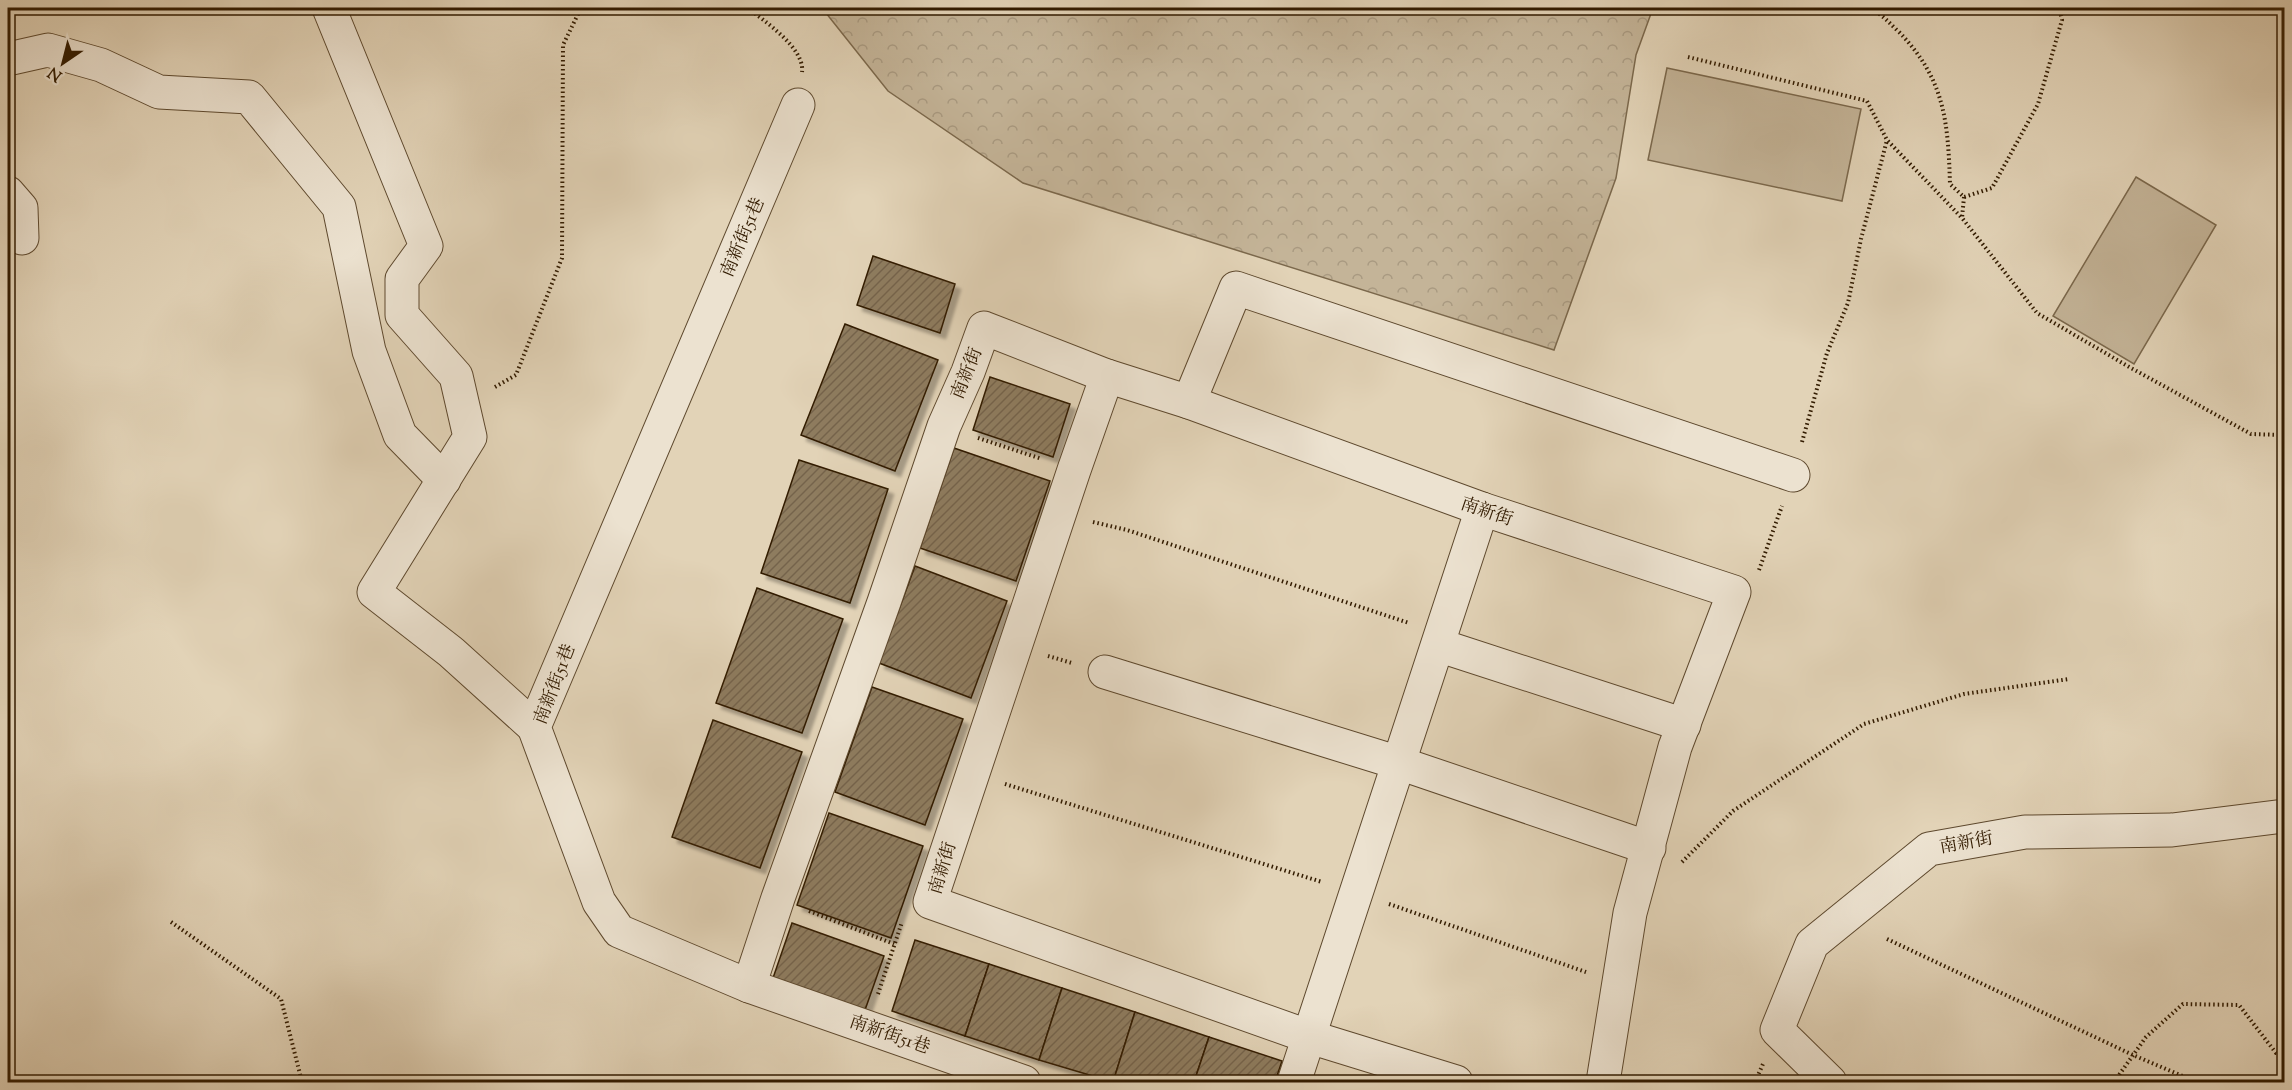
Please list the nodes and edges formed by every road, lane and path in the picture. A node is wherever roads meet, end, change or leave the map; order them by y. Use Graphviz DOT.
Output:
graph roads {
  1 [pos="329,8"];
  2 [pos="581,8"];
  3 [pos="748,8"];
  4 [pos="1867,8"];
  5 [pos="2060,8"];
  6 [pos="1688,57"];
  7 [pos="8,60"];
  8 [pos="798,105"];
  9 [pos="1887,140"];
  10 [pos="8,193"];
  11 [pos="1964,197"];
  12 [pos="1962,218"];
  13 [pos="22,238"];
  14 [pos="1107,376"];
  15 [pos="1189,402"];
  16 [pos="463,405"];
  17 [pos="944,426"];
  18 [pos="2284,435"];
  19 [pos="1074,470"];
  20 [pos="1793,475"];
  21 [pos="444,480"];
  22 [pos="1482,509"];
  23 [pos="1127,530"];
  24 [pos="1734,592"];
  25 [pos="1438,645"];
  26 [pos="1015,646"];
  27 [pos="1105,672"];
  28 [pos="2069,679"];
  29 [pos="1684,725"];
  30 [pos="534,727"];
  31 [pos="1399,763"];
  32 [pos="2284,816"];
  33 [pos="1649,848"];
  34 [pos="1678,866"];
  35 [pos="778,898"];
  36 [pos="930,902"];
  37 [pos="171,922"];
  38 [pos="1887,939"];
  39 [pos="895,944"];
  40 [pos="749,986"];
  41 [pos="868,1026"];
  42 [pos="1310,1037"];
  43 [pos="2133,1055"];
  44 [pos="2284,1055"];
  45 [pos="302,1083"];
  46 [pos="1024,1083"];
  47 [pos="1294,1083"];
  48 [pos="1456,1083"];
  49 [pos="1603,1083"];
  50 [pos="1830,1083"];
  51 [pos="2114,1083"];
  52 [pos="2194,1083"];
  1 -- 16 [label="street"];
  2 -- 16 [label="path"];
  3 -- 8 [label="path"];
  4 -- 11 [label="path"];
  5 -- 11 [label="path"];
  6 -- 9 [label="path"];
  7 -- 21 [label="street"];
  8 -- 30 [label="street, 南新街51巷"];
  9 -- 12 [label="path"];
  9 -- 20 [label="path"];
  10 -- 13 [label="street"];
  11 -- 12 [label="path"];
  12 -- 18 [label="path"];
  14 -- 15 [label="street, 南新街"];
  14 -- 17 [label="street, 南新街"];
  14 -- 19 [label="street, 南新街"];
  15 -- 20 [label="street"];
  15 -- 22 [label="street, 南新街"];
  16 -- 21 [label="street"];
  17 -- 19 [label="path"];
  17 -- 35 [label="street, 南新街"];
  19 -- 26 [label="street, 南新街"];
  20 -- 24 [label="path"];
  21 -- 30 [label="street"];
  22 -- 24 [label="street, 南新街"];
  22 -- 25 [label="street"];
  23 -- 25 [label="path"];
  24 -- 29 [label="street"];
  25 -- 29 [label="street"];
  25 -- 31 [label="street"];
  26 -- 27 [label="path"];
  26 -- 36 [label="street, 南新街"];
  27 -- 31 [label="street"];
  28 -- 34 [label="path"];
  29 -- 33 [label="street"];
  30 -- 40 [label="street, 南新街51巷"];
  31 -- 33 [label="street"];
  31 -- 42 [label="street"];
  32 -- 50 [label="street, 南新街"];
  33 -- 49 [label="street"];
  35 -- 39 [label="path"];
  35 -- 40 [label="street, 南新街"];
  36 -- 39 [label="path"];
  36 -- 42 [label="street, 南新街"];
  37 -- 45 [label="path"];
  38 -- 43 [label="path"];
  39 -- 41 [label="path"];
  40 -- 41 [label="street, 南新街51巷"];
  41 -- 46 [label="street, 南新街51巷"];
  42 -- 47 [label="street"];
  42 -- 48 [label="street, 南新街"];
  43 -- 44 [label="path"];
  43 -- 51 [label="path"];
  43 -- 52 [label="path"];
}
